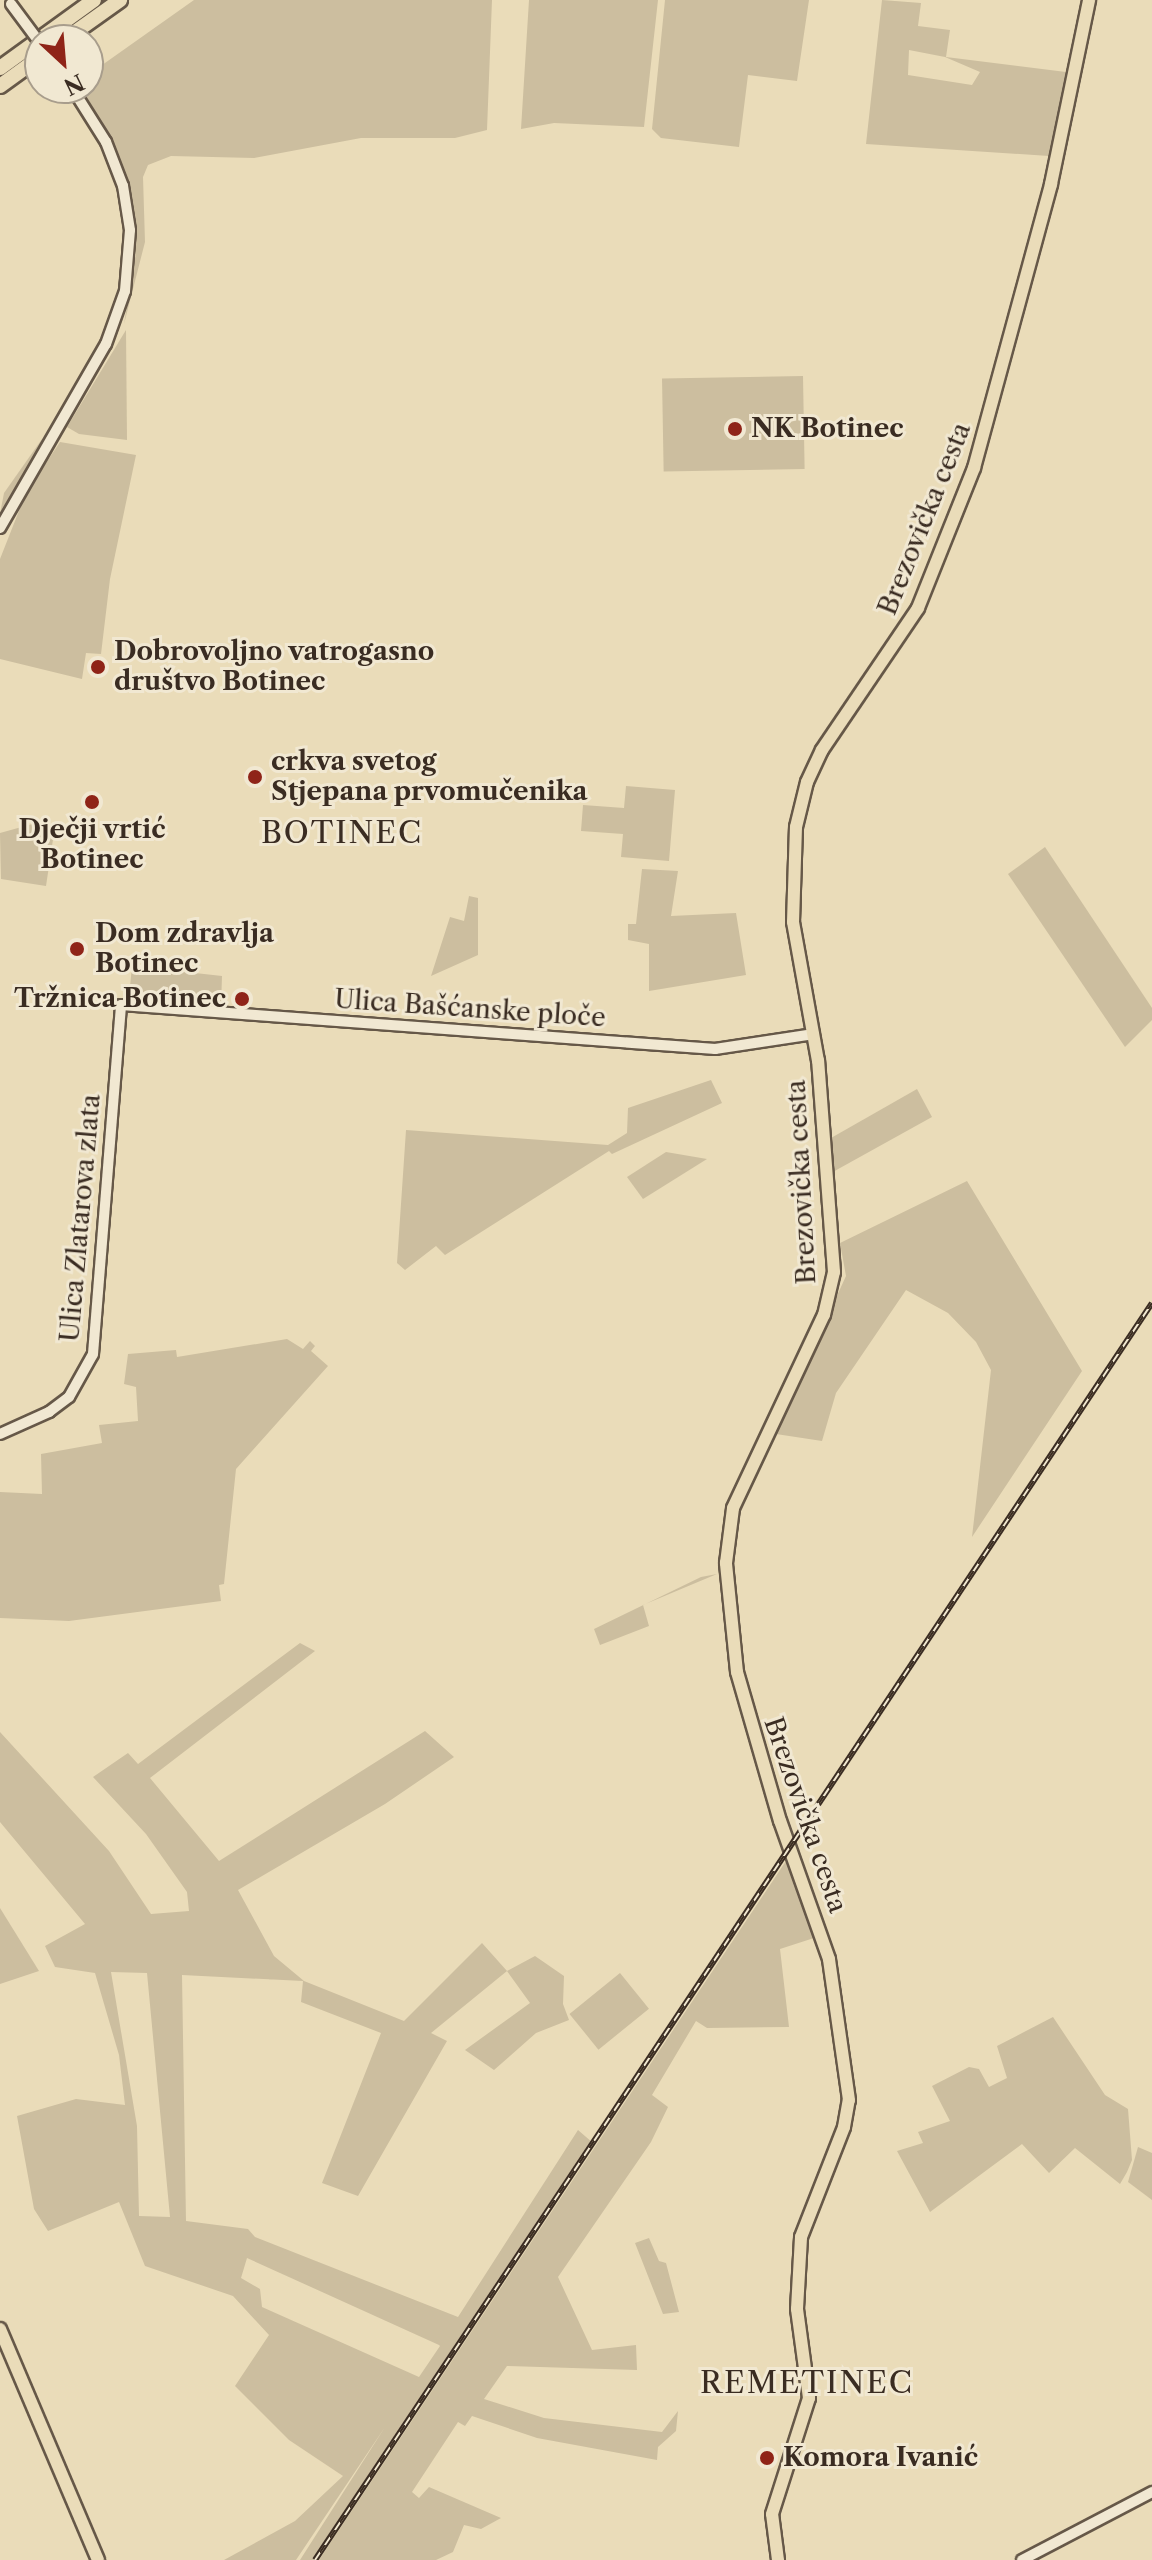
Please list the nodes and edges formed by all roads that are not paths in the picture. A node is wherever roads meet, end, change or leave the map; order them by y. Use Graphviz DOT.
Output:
graph roads {
  1 [pos="94,0"];
  2 [pos="120,0"];
  3 [pos="1089,0"];
  4 [pos="10,2"];
  5 [pos="26,24"];
  6 [pos="86,24"];
  7 [pos="0,68"];
  8 [pos="24,69"];
  9 [pos="0,86"];
  10 [pos="82,104"];
  11 [pos="0,528"];
  12 [pos="121,1005"];
  13 [pos="814,1034"];
  14 [pos="0,1434"];
  15 [pos="0,2329"];
  16 [pos="1152,2492"];
  17 [pos="98,2560"];
  18 [pos="778,2560"];
  19 [pos="1022,2560"];
  1 -- 7 [label="highway"];
  2 -- 6 [label="highway"];
  3 -- 13 [label="main road, Brezovička cesta"];
  4 -- 5 [label="street, bridge"];
  8 -- 9 [label="highway"];
  10 -- 11 [label="street"];
  12 -- 13 [label="street, Ulica Bašćanske ploče"];
  12 -- 14 [label="street, Ulica Zlatarova zlata"];
  13 -- 18 [label="main road, Brezovička cesta"];
  15 -- 17 [label="main road"];
  16 -- 19 [label="street"];
}
